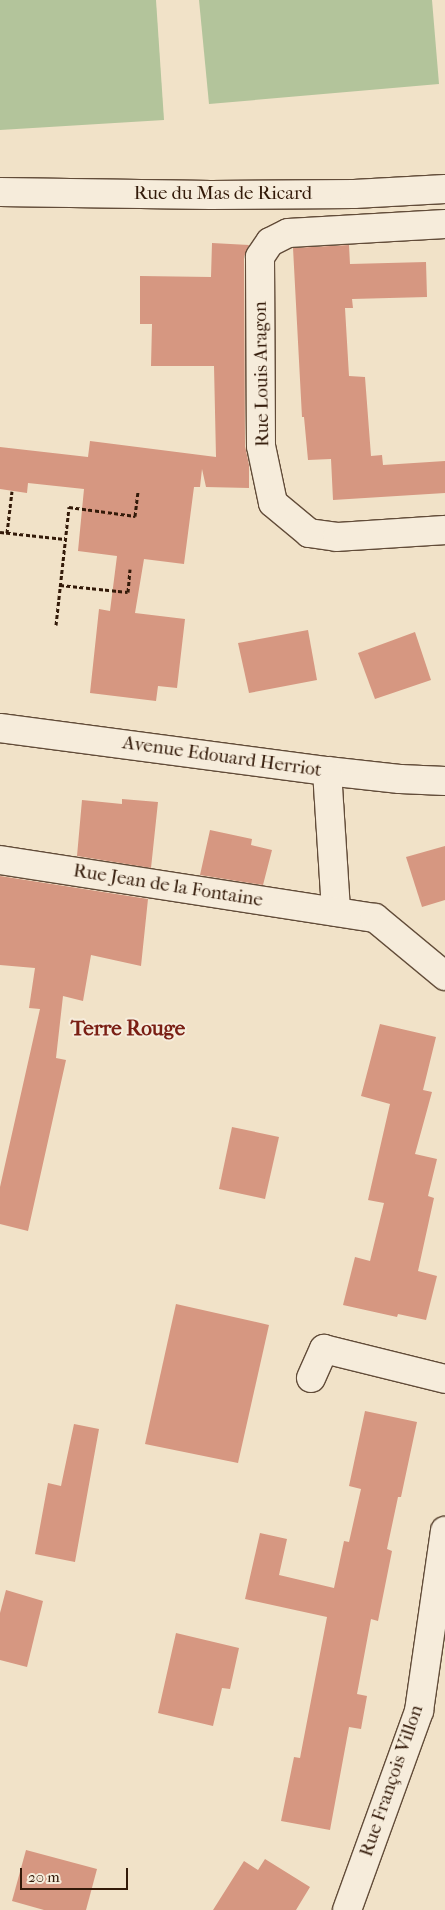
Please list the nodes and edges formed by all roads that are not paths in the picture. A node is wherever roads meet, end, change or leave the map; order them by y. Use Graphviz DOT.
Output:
graph roads {
  1 [pos="445,189"];
  2 [pos="0,192"];
  3 [pos="445,224"];
  4 [pos="445,530"];
  5 [pos="0,728"];
  6 [pos="327,771"];
  7 [pos="445,781"];
  8 [pos="0,860"];
  9 [pos="336,912"];
  10 [pos="445,976"];
  11 [pos="311,1378"];
  12 [pos="445,1379"];
  13 [pos="445,1531"];
  14 [pos="346,1910"];
  1 -- 2 [label="street, Rue du Mas de Ricard"];
  3 -- 4 [label="street, Rue Louis Aragon"];
  5 -- 6 [label="street, Avenue Edouard Herriot"];
  6 -- 7 [label="street, Avenue Edouard Herriot"];
  6 -- 9 [label="street"];
  8 -- 9 [label="street, Rue Jean de la Fontaine"];
  9 -- 10 [label="street, Rue Jean de la Fontaine"];
  11 -- 12 [label="street"];
  13 -- 14 [label="street, Rue François Villon"];
}
